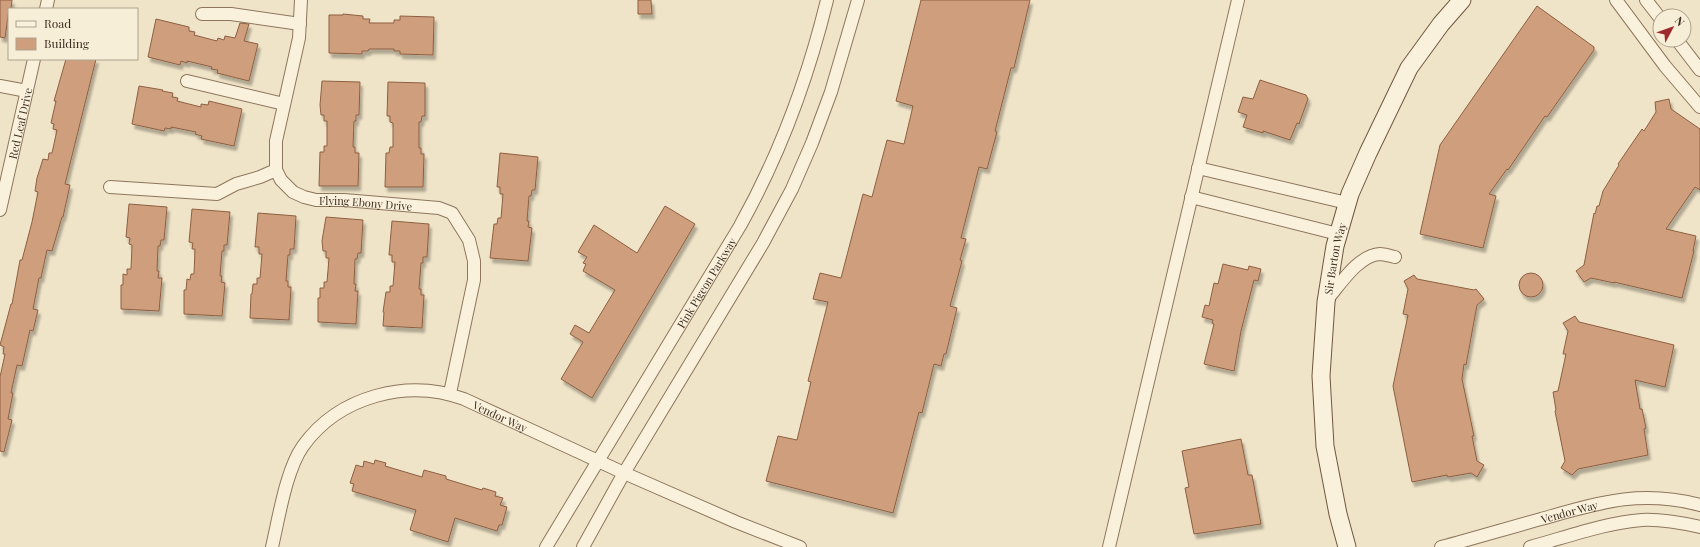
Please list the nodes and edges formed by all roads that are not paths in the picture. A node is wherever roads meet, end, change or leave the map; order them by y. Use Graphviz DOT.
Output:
graph roads {
  1 [pos="301,0"];
  2 [pos="827,0"];
  3 [pos="858,0"];
  4 [pos="1238,0"];
  5 [pos="1462,0"];
  6 [pos="1616,0"];
  7 [pos="1646,0"];
  8 [pos="1652,8"];
  9 [pos="202,14"];
  10 [pos="300,24"];
  11 [pos="1683,48"];
  12 [pos="34,60"];
  13 [pos="1700,70"];
  14 [pos="187,81"];
  15 [pos="0,86"];
  16 [pos="27,91"];
  17 [pos="284,104"];
  18 [pos="1700,107"];
  19 [pos="1198,168"];
  20 [pos="276,170"];
  21 [pos="110,187"];
  22 [pos="1191,197"];
  23 [pos="1347,203"];
  24 [pos="0,210"];
  25 [pos="1338,234"];
  26 [pos="1395,257"];
  27 [pos="1326,302"];
  28 [pos="450,393"];
  29 [pos="597,461"];
  30 [pos="624,473"];
  31 [pos="1700,505"];
  32 [pos="1700,527"];
  33 [pos="272,547"];
  34 [pos="546,547"];
  35 [pos="583,547"];
  36 [pos="800,547"];
  37 [pos="1109,547"];
  38 [pos="1347,547"];
  39 [pos="1441,547"];
  40 [pos="1530,547"];
  1 -- 10 [label="street"];
  2 -- 29 [label="street, Pink Pigeon Parkway"];
  3 -- 30 [label="street"];
  4 -- 19 [label="street"];
  5 -- 23 [label="main road, Sir Barton Way"];
  6 -- 18 [label="street"];
  7 -- 8 [label="street"];
  9 -- 10 [label="street"];
  10 -- 17 [label="street"];
  11 -- 13 [label="street"];
  12 -- 16 [label="street, Red Leaf Drive"];
  14 -- 17 [label="street"];
  15 -- 16 [label="street"];
  16 -- 24 [label="street, Red Leaf Drive"];
  17 -- 20 [label="street"];
  19 -- 22 [label="street"];
  19 -- 23 [label="street"];
  20 -- 21 [label="street"];
  20 -- 28 [label="street, Flying Ebony Drive"];
  22 -- 25 [label="street"];
  22 -- 37 [label="street"];
  23 -- 25 [label="main road, Sir Barton Way"];
  25 -- 27 [label="main road, Sir Barton Way"];
  26 -- 27 [label="street"];
  27 -- 38 [label="main road, Sir Barton Way"];
  28 -- 29 [label="street, Vendor Way"];
  28 -- 33 [label="street, Vendor Way"];
  29 -- 30 [label="street, Vendor Way"];
  29 -- 34 [label="street, Pink Pigeon Parkway"];
  30 -- 35 [label="street"];
  30 -- 36 [label="street, Vendor Way"];
  31 -- 39 [label="street, Vendor Way"];
  32 -- 40 [label="street"];
}
